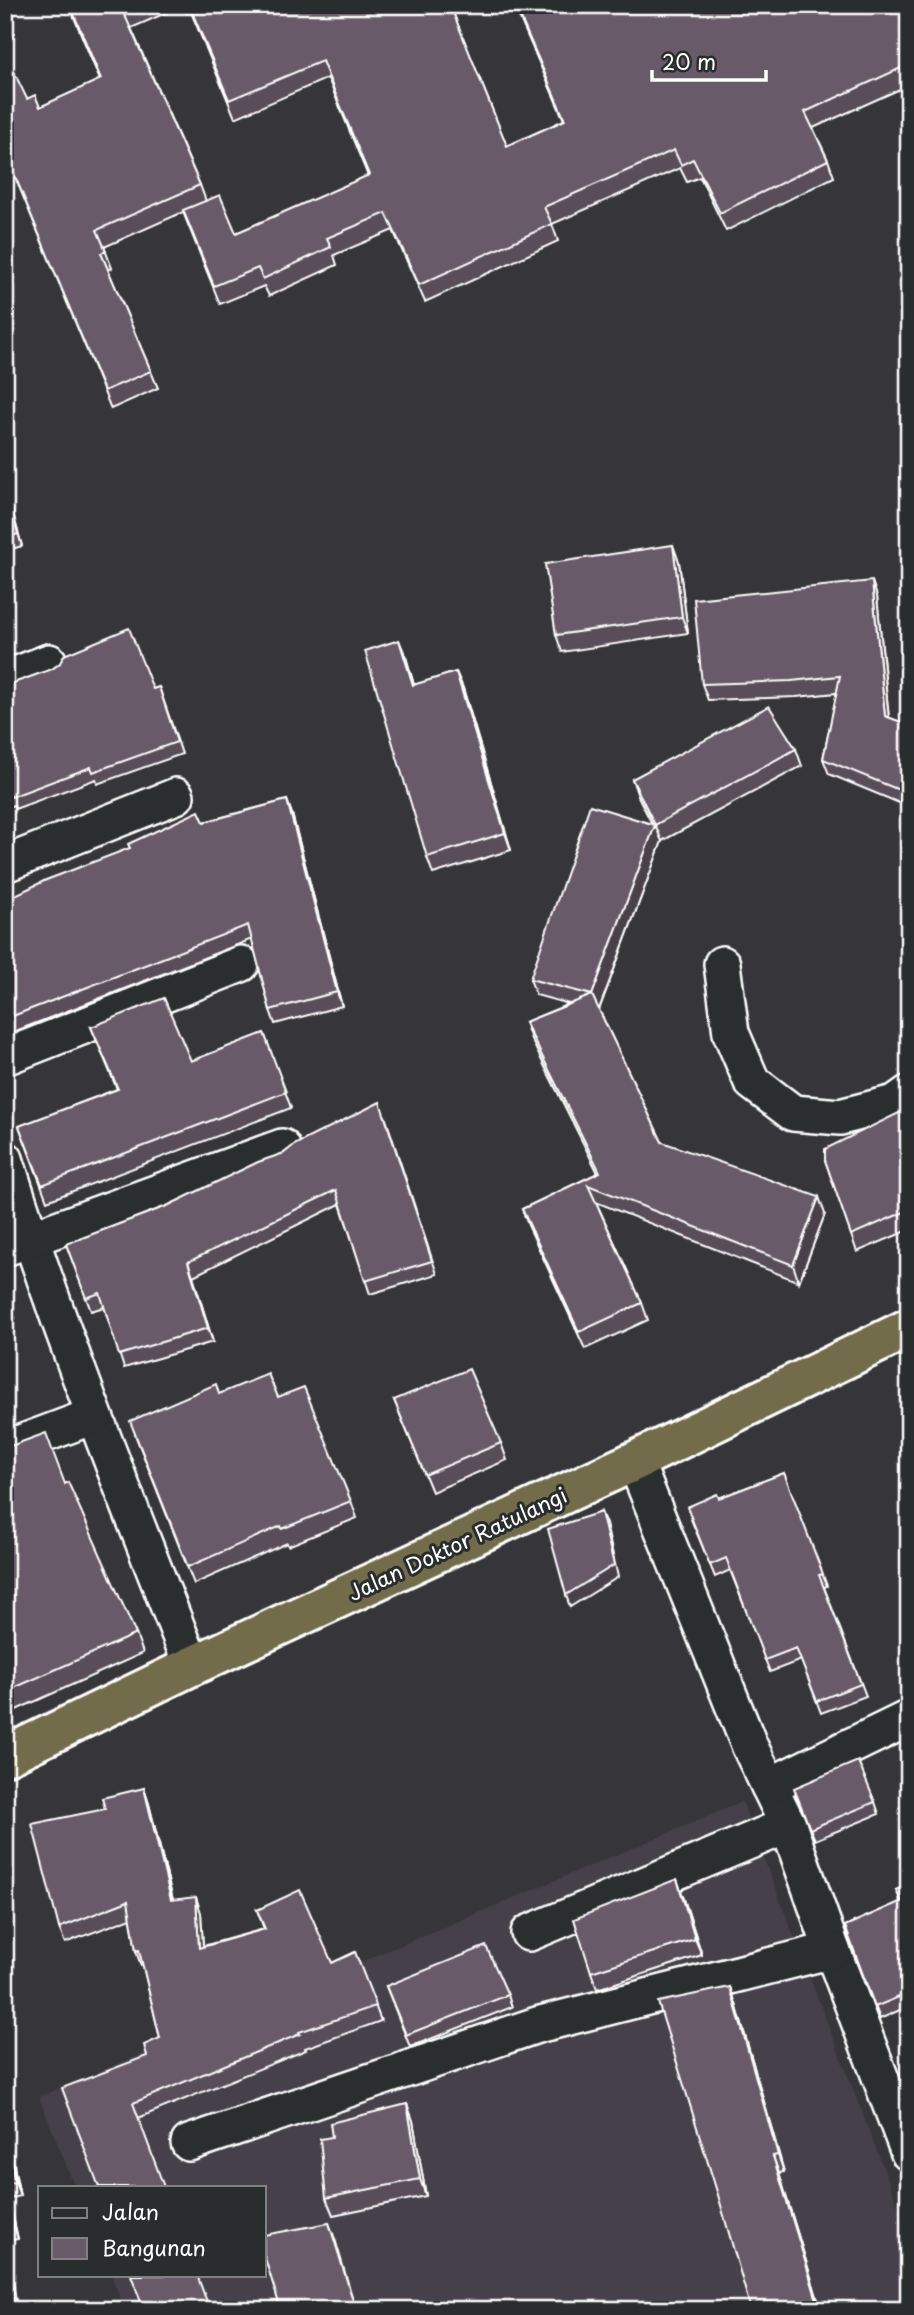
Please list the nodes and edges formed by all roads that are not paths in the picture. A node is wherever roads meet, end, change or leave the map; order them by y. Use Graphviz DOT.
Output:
graph roads {
  1 [pos="49,662"];
  2 [pos="5,679"];
  3 [pos="176,796"];
  4 [pos="5,864"];
  5 [pos="241,964"];
  6 [pos="722,964"];
  7 [pos="5,1058"];
  8 [pos="909,1093"];
  9 [pos="282,1147"];
  10 [pos="5,1159"];
  11 [pos="18,1243"];
  12 [pos="909,1328"];
  13 [pos="93,1416"];
  14 [pos="5,1449"];
  15 [pos="635,1461"];
  16 [pos="192,1666"];
  17 [pos="909,1718"];
  18 [pos="5,1756"];
  19 [pos="769,1786"];
  20 [pos="788,1825"];
  21 [pos="529,1933"];
  22 [pos="832,1950"];
  23 [pos="189,2143"];
  24 [pos="909,2153"];
  1 -- 2 [label="street"];
  3 -- 4 [label="street"];
  5 -- 7 [label="street"];
  6 -- 8 [label="street"];
  9 -- 11 [label="street"];
  10 -- 11 [label="street"];
  11 -- 13 [label="street"];
  12 -- 15 [label="highway, Jalan Doktor Ratulangi"];
  13 -- 14 [label="street"];
  13 -- 16 [label="street"];
  15 -- 16 [label="highway, Jalan Doktor Ratulangi"];
  15 -- 19 [label="street"];
  16 -- 18 [label="highway, Jalan Doktor Ratulangi"];
  17 -- 19 [label="street"];
  19 -- 20 [label="street"];
  20 -- 21 [label="street"];
  20 -- 22 [label="street"];
  22 -- 23 [label="street"];
  22 -- 24 [label="street"];
}
